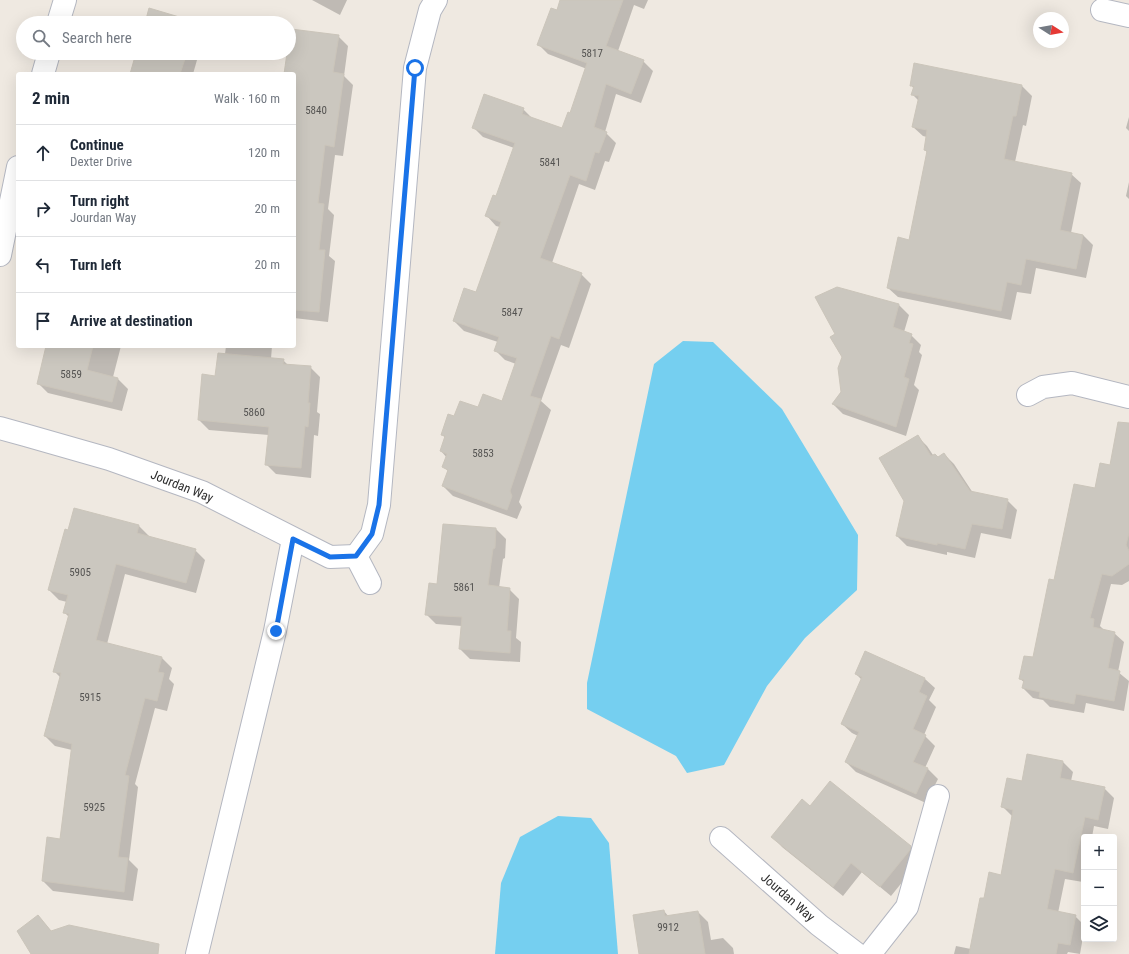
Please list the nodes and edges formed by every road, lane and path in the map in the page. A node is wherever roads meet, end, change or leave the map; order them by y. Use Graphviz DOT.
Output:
graph roads {
  1 [pos="65,0"];
  2 [pos="436,0"];
  3 [pos="1102,10"];
  4 [pos="60,16"];
  5 [pos="1129,16"];
  6 [pos="47,60"];
  7 [pos="44,72"];
  8 [pos="16,177"];
  9 [pos="0,254"];
  10 [pos="1028,395"];
  11 [pos="1129,397"];
  12 [pos="0,428"];
  13 [pos="293,539"];
  14 [pos="356,556"];
  15 [pos="370,583"];
  16 [pos="938,796"];
  17 [pos="721,838"];
  18 [pos="197,954"];
  19 [pos="857,954"];
  20 [pos="870,954"];
  1 -- 4 [label="street"];
  2 -- 14 [label="street"];
  3 -- 5 [label="street"];
  6 -- 7 [label="street"];
  8 -- 9 [label="street"];
  10 -- 11 [label="street"];
  12 -- 13 [label="street, Jourdan Way"];
  13 -- 14 [label="street, Jourdan Way"];
  13 -- 18 [label="street"];
  14 -- 15 [label="street"];
  16 -- 20 [label="street"];
  17 -- 19 [label="street, Jourdan Way"];
}
